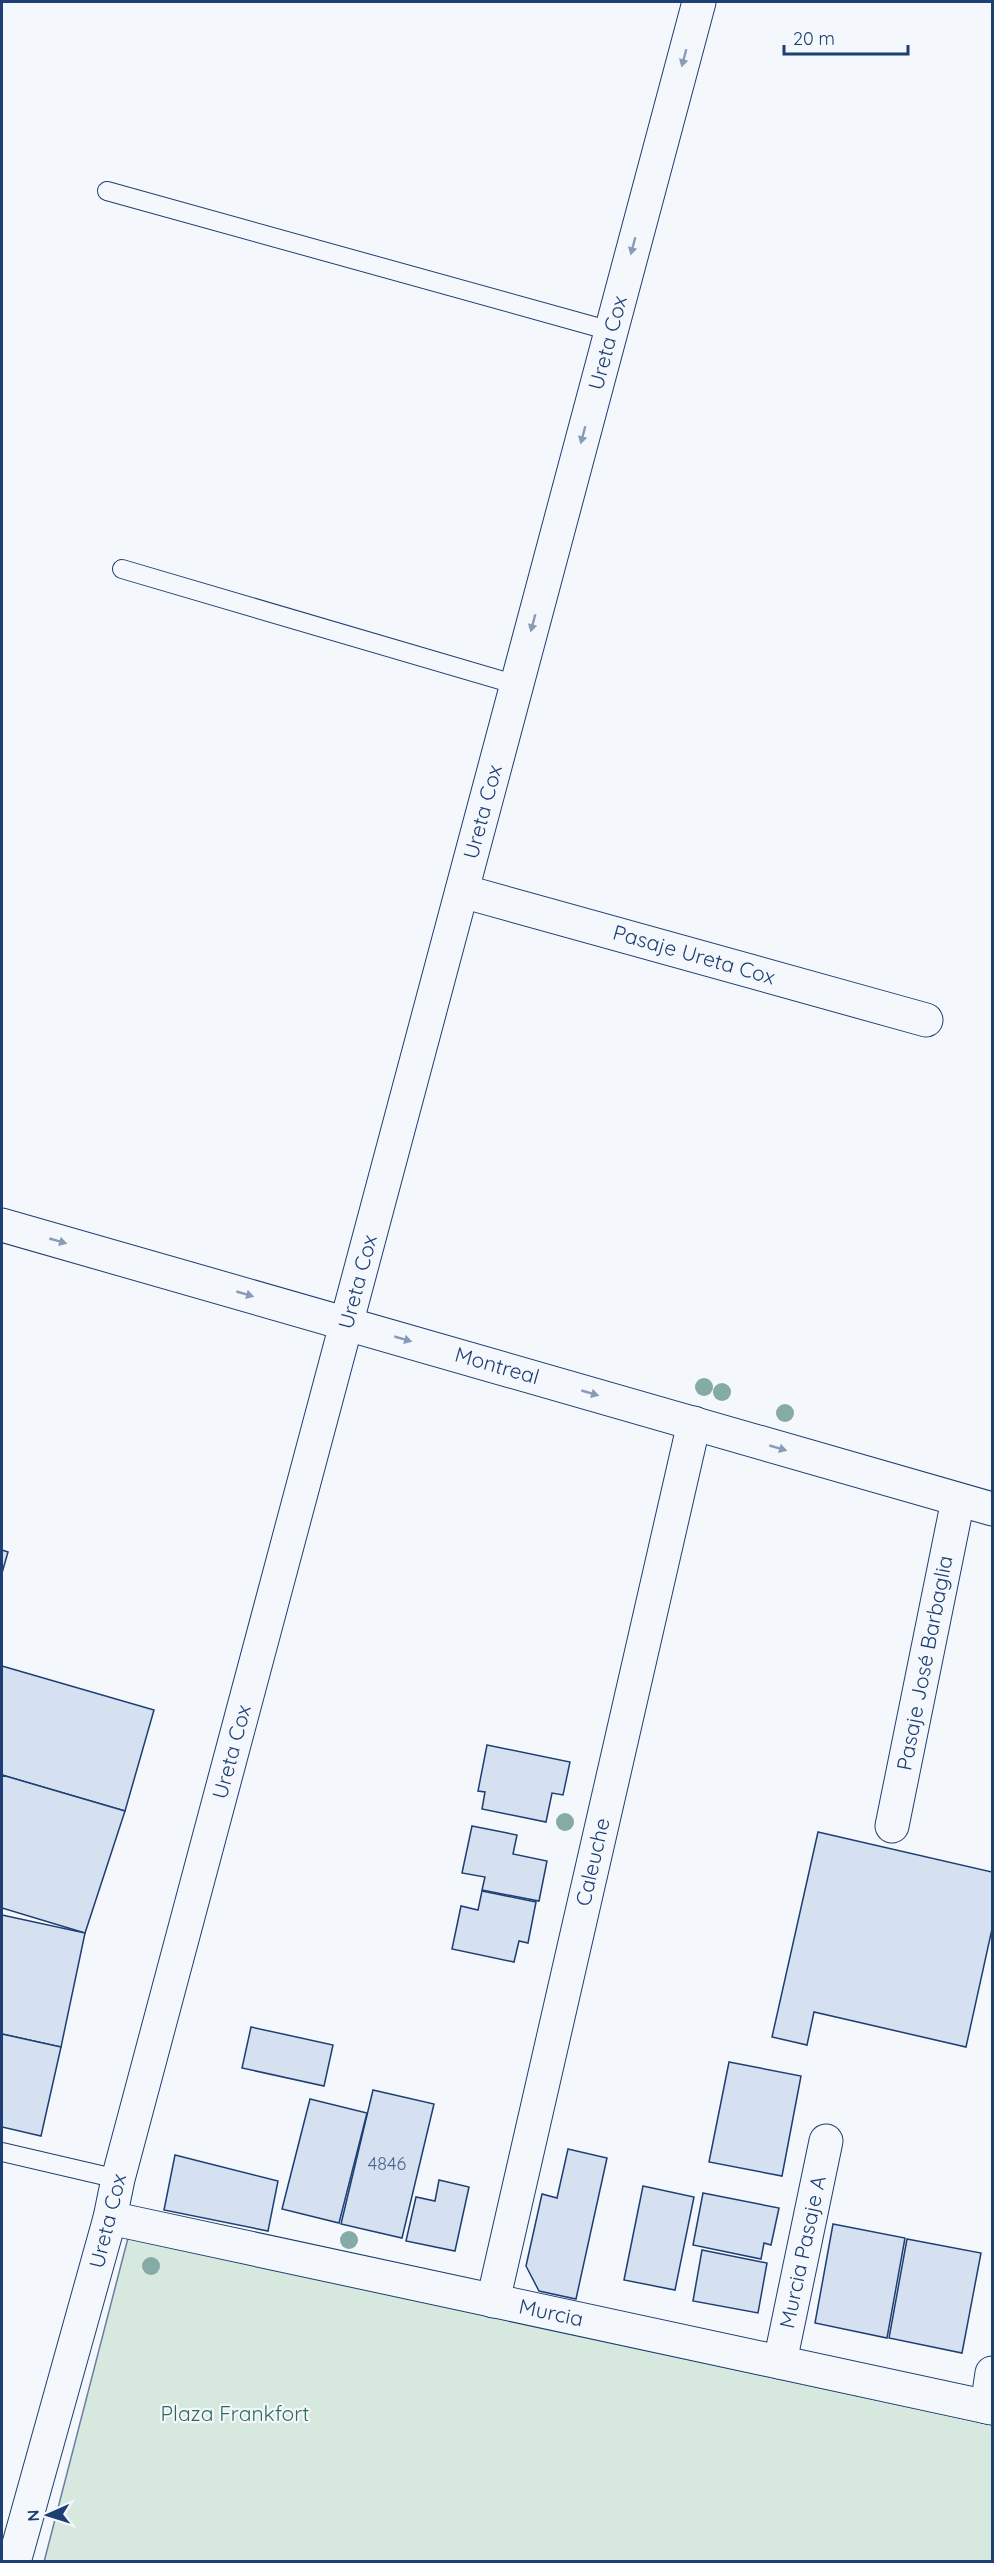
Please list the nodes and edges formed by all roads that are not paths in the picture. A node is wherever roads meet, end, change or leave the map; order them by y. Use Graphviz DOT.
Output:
graph roads {
  1 [pos="699,2"];
  2 [pos="107,191"];
  3 [pos="611,331"];
  4 [pos="122,569"];
  5 [pos="517,685"];
  6 [pos="462,891"];
  7 [pos="926,1020"];
  8 [pos="2,1225"];
  9 [pos="347,1323"];
  10 [pos="694,1423"];
  11 [pos="958,1500"];
  12 [pos="993,1509"];
  13 [pos="892,1826"];
  14 [pos="826,2141"];
  15 [pos="2,2152"];
  16 [pos="118,2178"];
  17 [pos="110,2218"];
  18 [pos="493,2301"];
  19 [pos="780,2362"];
  20 [pos="993,2373"];
  21 [pos="990,2408"];
  22 [pos="14,2562"];
  1 -- 3 [label="street, Ureta Cox, one-way"];
  2 -- 3 [label="lane"];
  3 -- 5 [label="street, Ureta Cox, one-way"];
  4 -- 5 [label="lane"];
  5 -- 6 [label="street, Ureta Cox"];
  6 -- 7 [label="street, Pasaje Ureta Cox"];
  6 -- 9 [label="street, Ureta Cox"];
  8 -- 9 [label="street, Montreal, one-way"];
  9 -- 10 [label="street, Montreal, one-way"];
  9 -- 16 [label="street, Ureta Cox"];
  10 -- 11 [label="street, Montreal, one-way"];
  10 -- 18 [label="street, Caleuche"];
  11 -- 12 [label="street, Montreal"];
  11 -- 13 [label="street, Pasaje José Barbaglia"];
  14 -- 19 [label="street, Murcia Pasaje A"];
  15 -- 16 [label="lane"];
  16 -- 17 [label="street, Ureta Cox"];
  17 -- 18 [label="street, Murcia"];
  17 -- 22 [label="street, Ureta Cox"];
  18 -- 19 [label="street, Murcia"];
  19 -- 21 [label="street, Murcia"];
  20 -- 21 [label="street"];
}
